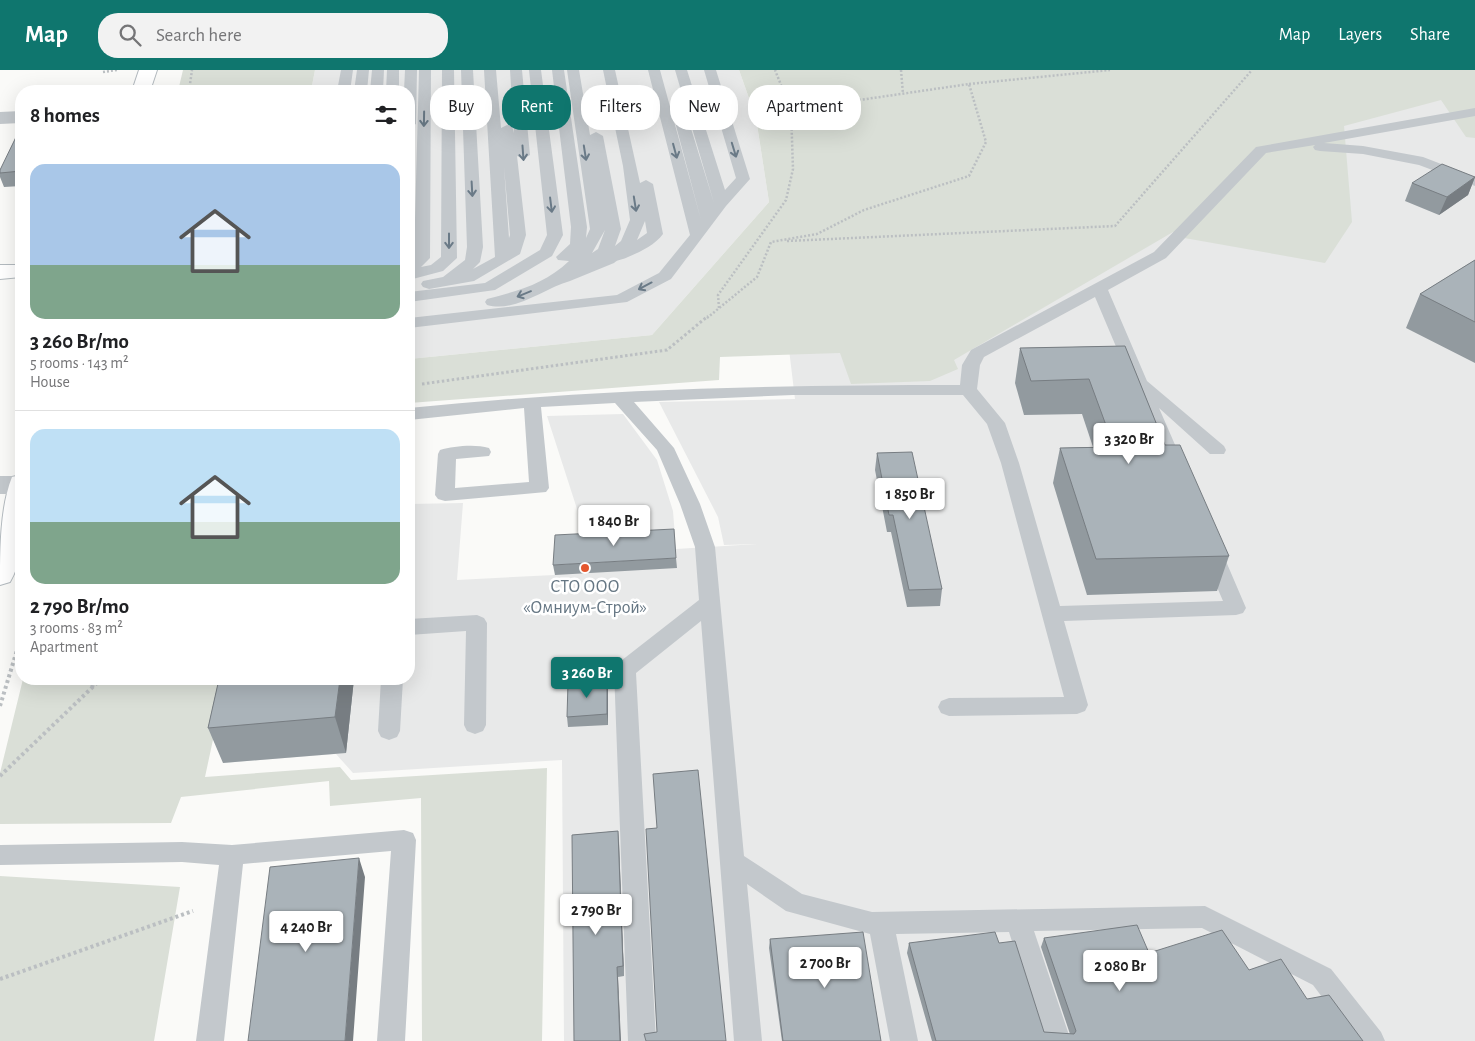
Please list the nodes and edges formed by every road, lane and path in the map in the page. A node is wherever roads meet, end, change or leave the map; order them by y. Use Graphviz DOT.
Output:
graph roads {
  1 [pos="123,70"];
  2 [pos="148,70"];
  3 [pos="192,70"];
  4 [pos="347,70"];
  5 [pos="363,70"];
  6 [pos="378,70"];
  7 [pos="394,70"];
  8 [pos="410,70"];
  9 [pos="425,70"];
  10 [pos="436,70"];
  11 [pos="448,70"];
  12 [pos="467,70"];
  13 [pos="477,70"];
  14 [pos="490,70"];
  15 [pos="502,70"];
  16 [pos="516,70"];
  17 [pos="536,70"];
  18 [pos="547,70"];
  19 [pos="558,70"];
  20 [pos="573,70"];
  21 [pos="585,70"];
  22 [pos="596,70"];
  23 [pos="609,70"];
  24 [pos="621,70"];
  25 [pos="641,70"];
  26 [pos="654,70"];
  27 [pos="668,70"];
  28 [pos="681,70"];
  29 [pos="693,70"];
  30 [pos="710,70"];
  31 [pos="775,70"];
  32 [pos="901,70"];
  33 [pos="1110,70"];
  34 [pos="1252,70"];
  35 [pos="103,72"];
  36 [pos="969,84"];
  37 [pos="143,85"];
  38 [pos="190,85"];
  39 [pos="345,85"];
  40 [pos="362,85"];
  41 [pos="377,85"];
  42 [pos="393,85"];
  43 [pos="410,85"];
  44 [pos="781,85"];
  45 [pos="904,94"];
  46 [pos="861,100"];
  47 [pos="1475,112"];
  48 [pos="15,117"];
  49 [pos="0,118"];
  50 [pos="791,130"];
  51 [pos="1293,144"];
  52 [pos="1475,182"];
  53 [pos="726,198"];
  54 [pos="709,217"];
  55 [pos="698,235"];
  56 [pos="772,242"];
  57 [pos="688,250"];
  58 [pos="547,253"];
  59 [pos="507,256"];
  60 [pos="606,256"];
  61 [pos="415,268"];
  62 [pos="415,270"];
  63 [pos="15,271"];
  64 [pos="0,272"];
  65 [pos="415,272"];
  66 [pos="468,278"];
  67 [pos="448,281"];
  68 [pos="556,282"];
  69 [pos="415,285"];
  70 [pos="489,287"];
  71 [pos="1099,288"];
  72 [pos="415,296"];
  73 [pos="719,308"];
  74 [pos="415,310"];
  75 [pos="415,322"];
  76 [pos="1139,381"];
  77 [pos="418,385"];
  78 [pos="968,390"];
  79 [pos="620,397"];
  80 [pos="532,402"];
  81 [pos="415,413"];
  82 [pos="1218,450"];
  83 [pos="482,452"];
  84 [pos="14,484"];
  85 [pos="1186,490"];
  86 [pos="1205,536"];
  87 [pos="0,575"];
  88 [pos="711,602"];
  89 [pos="1052,614"];
  90 [pos="415,627"];
  91 [pos="15,657"];
  92 [pos="93,685"];
  93 [pos="96,685"];
  94 [pos="392,685"];
  95 [pos="92,689"];
  96 [pos="0,706"];
  97 [pos="949,707"];
  98 [pos="475,725"];
  99 [pos="389,731"];
  100 [pos="0,776"];
  101 [pos="0,855"];
  102 [pos="232,855"];
  103 [pos="733,862"];
  104 [pos="227,899"];
  105 [pos="1018,921"];
  106 [pos="880,923"];
  107 [pos="0,979"];
  108 [pos="210,1041"];
  109 [pos="391,1041"];
  110 [pos="642,1041"];
  111 [pos="748,1041"];
  112 [pos="904,1041"];
  113 [pos="1057,1041"];
  114 [pos="1371,1041"];
  1 -- 35 [label="path"];
  2 -- 37 [label="main road"];
  3 -- 38 [label="path"];
  4 -- 39 [label="lane"];
  5 -- 40 [label="lane"];
  6 -- 41 [label="lane"];
  7 -- 42 [label="lane"];
  8 -- 43 [label="lane"];
  9 -- 61 [label="lane, one-way"];
  10 -- 62 [label="lane"];
  11 -- 65 [label="lane, one-way"];
  12 -- 67 [label="lane, one-way"];
  13 -- 66 [label="lane"];
  14 -- 59 [label="lane"];
  15 -- 59 [label="lane"];
  16 -- 59 [label="lane, one-way"];
  17 -- 58 [label="lane, one-way"];
  18 -- 58 [label="lane"];
  19 -- 70 [label="lane"];
  20 -- 68 [label="lane, one-way"];
  21 -- 60 [label="lane"];
  22 -- 60 [label="lane"];
  23 -- 60 [label="lane, one-way"];
  24 -- 60 [label="lane"];
  25 -- 57 [label="lane"];
  26 -- 55 [label="lane, one-way"];
  27 -- 54 [label="lane"];
  28 -- 53 [label="lane"];
  29 -- 53 [label="lane"];
  30 -- 53 [label="lane, one-way"];
  31 -- 44 [label="path"];
  32 -- 45 [label="path"];
  33 -- 36 [label="path"];
  34 -- 56 [label="path"];
  36 -- 45 [label="path"];
  36 -- 56 [label="path"];
  45 -- 46 [label="path"];
  47 -- 51 [label="lane"];
  48 -- 49 [label="street"];
  50 -- 73 [label="path"];
  51 -- 52 [label="lane"];
  51 -- 71 [label="lane"];
  53 -- 54 [label="lane"];
  54 -- 55 [label="lane"];
  55 -- 57 [label="lane"];
  56 -- 73 [label="path"];
  57 -- 75 [label="lane, one-way"];
  58 -- 70 [label="lane"];
  59 -- 66 [label="lane"];
  60 -- 68 [label="lane"];
  63 -- 64 [label="main road"];
  66 -- 67 [label="lane"];
  67 -- 69 [label="lane"];
  68 -- 74 [label="lane, one-way"];
  70 -- 72 [label="lane"];
  71 -- 76 [label="lane"];
  71 -- 78 [label="lane"];
  73 -- 77 [label="path"];
  76 -- 82 [label="lane"];
  76 -- 85 [label="lane"];
  78 -- 79 [label="lane"];
  78 -- 89 [label="lane"];
  79 -- 80 [label="lane"];
  79 -- 88 [label="lane"];
  80 -- 81 [label="lane"];
  80 -- 83 [label="lane"];
  84 -- 87 [label="main road"];
  86 -- 89 [label="lane"];
  88 -- 103 [label="lane"];
  88 -- 110 [label="lane"];
  89 -- 97 [label="lane"];
  90 -- 98 [label="lane"];
  91 -- 96 [label="path"];
  92 -- 95 [label="path"];
  93 -- 95 [label="path"];
  94 -- 99 [label="lane"];
  95 -- 100 [label="path"];
  101 -- 102 [label="lane"];
  102 -- 104 [label="lane"];
  102 -- 109 [label="lane"];
  103 -- 106 [label="lane"];
  103 -- 111 [label="lane"];
  104 -- 107 [label="path"];
  104 -- 108 [label="lane"];
  105 -- 106 [label="lane"];
  105 -- 113 [label="lane"];
  105 -- 114 [label="lane"];
  106 -- 112 [label="lane"];
}
